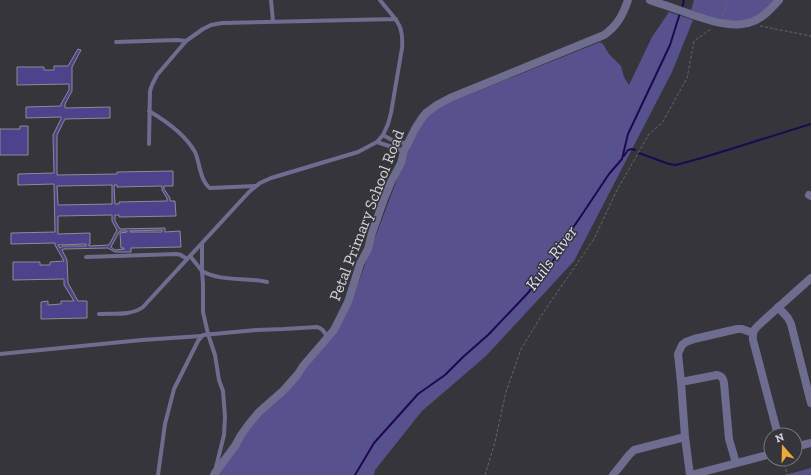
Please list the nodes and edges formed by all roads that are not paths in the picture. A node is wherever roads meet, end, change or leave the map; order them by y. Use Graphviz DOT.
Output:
graph roads {
  1 [pos="271,0"];
  2 [pos="380,0"];
  3 [pos="628,0"];
  4 [pos="650,0"];
  5 [pos="779,0"];
  6 [pos="396,19"];
  7 [pos="273,21"];
  8 [pos="186,41"];
  9 [pos="116,42"];
  10 [pos="150,111"];
  11 [pos="383,135"];
  12 [pos="377,142"];
  13 [pos="148,144"];
  14 [pos="406,148"];
  15 [pos="255,186"];
  16 [pos="202,243"];
  17 [pos="86,257"];
  18 [pos="189,258"];
  19 [pos="202,271"];
  20 [pos="267,282"];
  21 [pos="810,282"];
  22 [pos="778,307"];
  23 [pos="99,314"];
  24 [pos="752,332"];
  25 [pos="208,334"];
  26 [pos="201,336"];
  27 [pos="328,338"];
  28 [pos="0,354"];
  29 [pos="681,382"];
  30 [pos="811,403"];
  31 [pos="776,427"];
  32 [pos="685,437"];
  33 [pos="763,456"];
  34 [pos="736,463"];
  35 [pos="214,474"];
  36 [pos="158,475"];
  37 [pos="613,475"];
  38 [pos="690,475"];
  1 -- 7 [label="lane"];
  2 -- 6 [label="lane"];
  3 -- 14 [label="street, Petal Primary School Road"];
  4 -- 5 [label="street"];
  6 -- 7 [label="lane"];
  6 -- 11 [label="lane"];
  7 -- 8 [label="lane"];
  8 -- 9 [label="lane"];
  8 -- 10 [label="lane"];
  10 -- 13 [label="lane"];
  10 -- 15 [label="lane"];
  11 -- 12 [label="lane"];
  11 -- 14 [label="lane"];
  12 -- 14 [label="lane"];
  12 -- 15 [label="lane"];
  14 -- 27 [label="street, Petal Primary School Road"];
  15 -- 16 [label="lane"];
  16 -- 18 [label="lane"];
  16 -- 19 [label="lane"];
  17 -- 18 [label="lane"];
  18 -- 19 [label="lane"];
  18 -- 23 [label="lane"];
  19 -- 20 [label="lane"];
  19 -- 25 [label="lane"];
  21 -- 22 [label="street"];
  22 -- 24 [label="street"];
  22 -- 30 [label="street"];
  24 -- 29 [label="street"];
  24 -- 31 [label="street"];
  25 -- 26 [label="lane"];
  25 -- 27 [label="lane"];
  25 -- 35 [label="lane"];
  26 -- 28 [label="lane"];
  26 -- 36 [label="lane"];
  27 -- 35 [label="street, Petal Primary School Road"];
  29 -- 32 [label="street"];
  29 -- 34 [label="street"];
  32 -- 37 [label="street"];
  32 -- 38 [label="street"];
  33 -- 34 [label="street"];
  34 -- 38 [label="street"];
}
